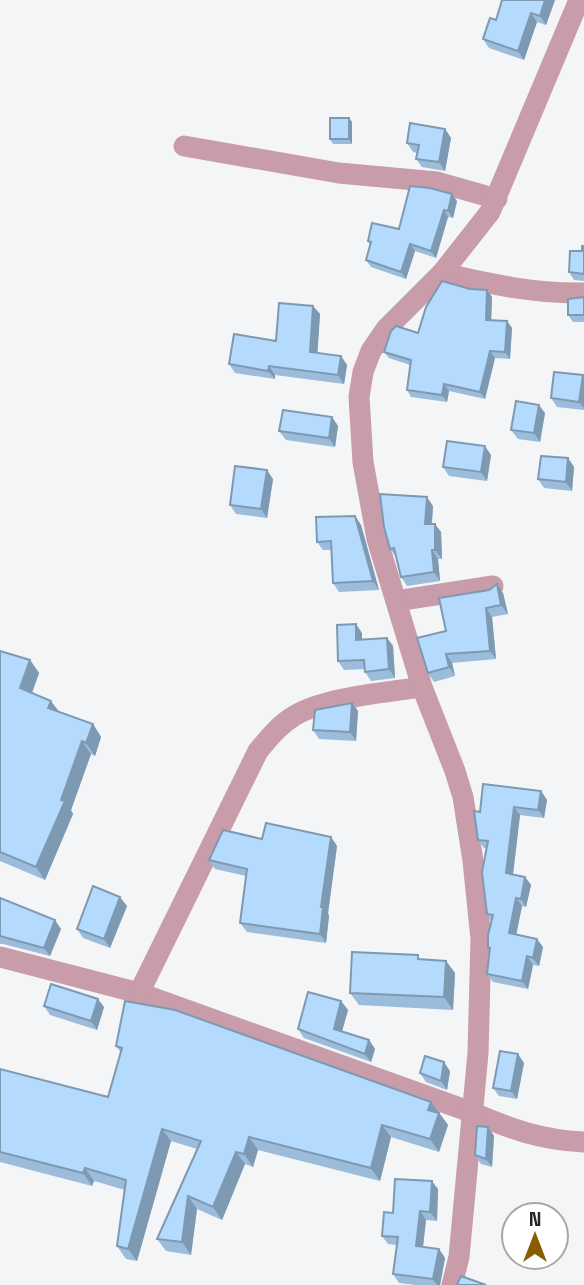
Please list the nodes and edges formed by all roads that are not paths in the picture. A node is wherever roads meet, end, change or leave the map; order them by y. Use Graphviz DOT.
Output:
graph roads {
  1 [pos="579,0"];
  2 [pos="184,146"];
  3 [pos="497,199"];
  4 [pos="442,273"];
  5 [pos="584,293"];
  6 [pos="493,586"];
  7 [pos="396,601"];
  8 [pos="422,687"];
  9 [pos="0,957"];
  10 [pos="139,993"];
  11 [pos="471,1112"];
  12 [pos="584,1142"];
  13 [pos="452,1285"];
  1 -- 3 [label="street"];
  2 -- 3 [label="street"];
  3 -- 4 [label="street"];
  4 -- 5 [label="street"];
  4 -- 7 [label="street"];
  6 -- 7 [label="street"];
  7 -- 8 [label="street"];
  8 -- 10 [label="street"];
  8 -- 11 [label="street"];
  9 -- 10 [label="street"];
  10 -- 11 [label="street"];
  11 -- 12 [label="street"];
  11 -- 13 [label="street"];
}
